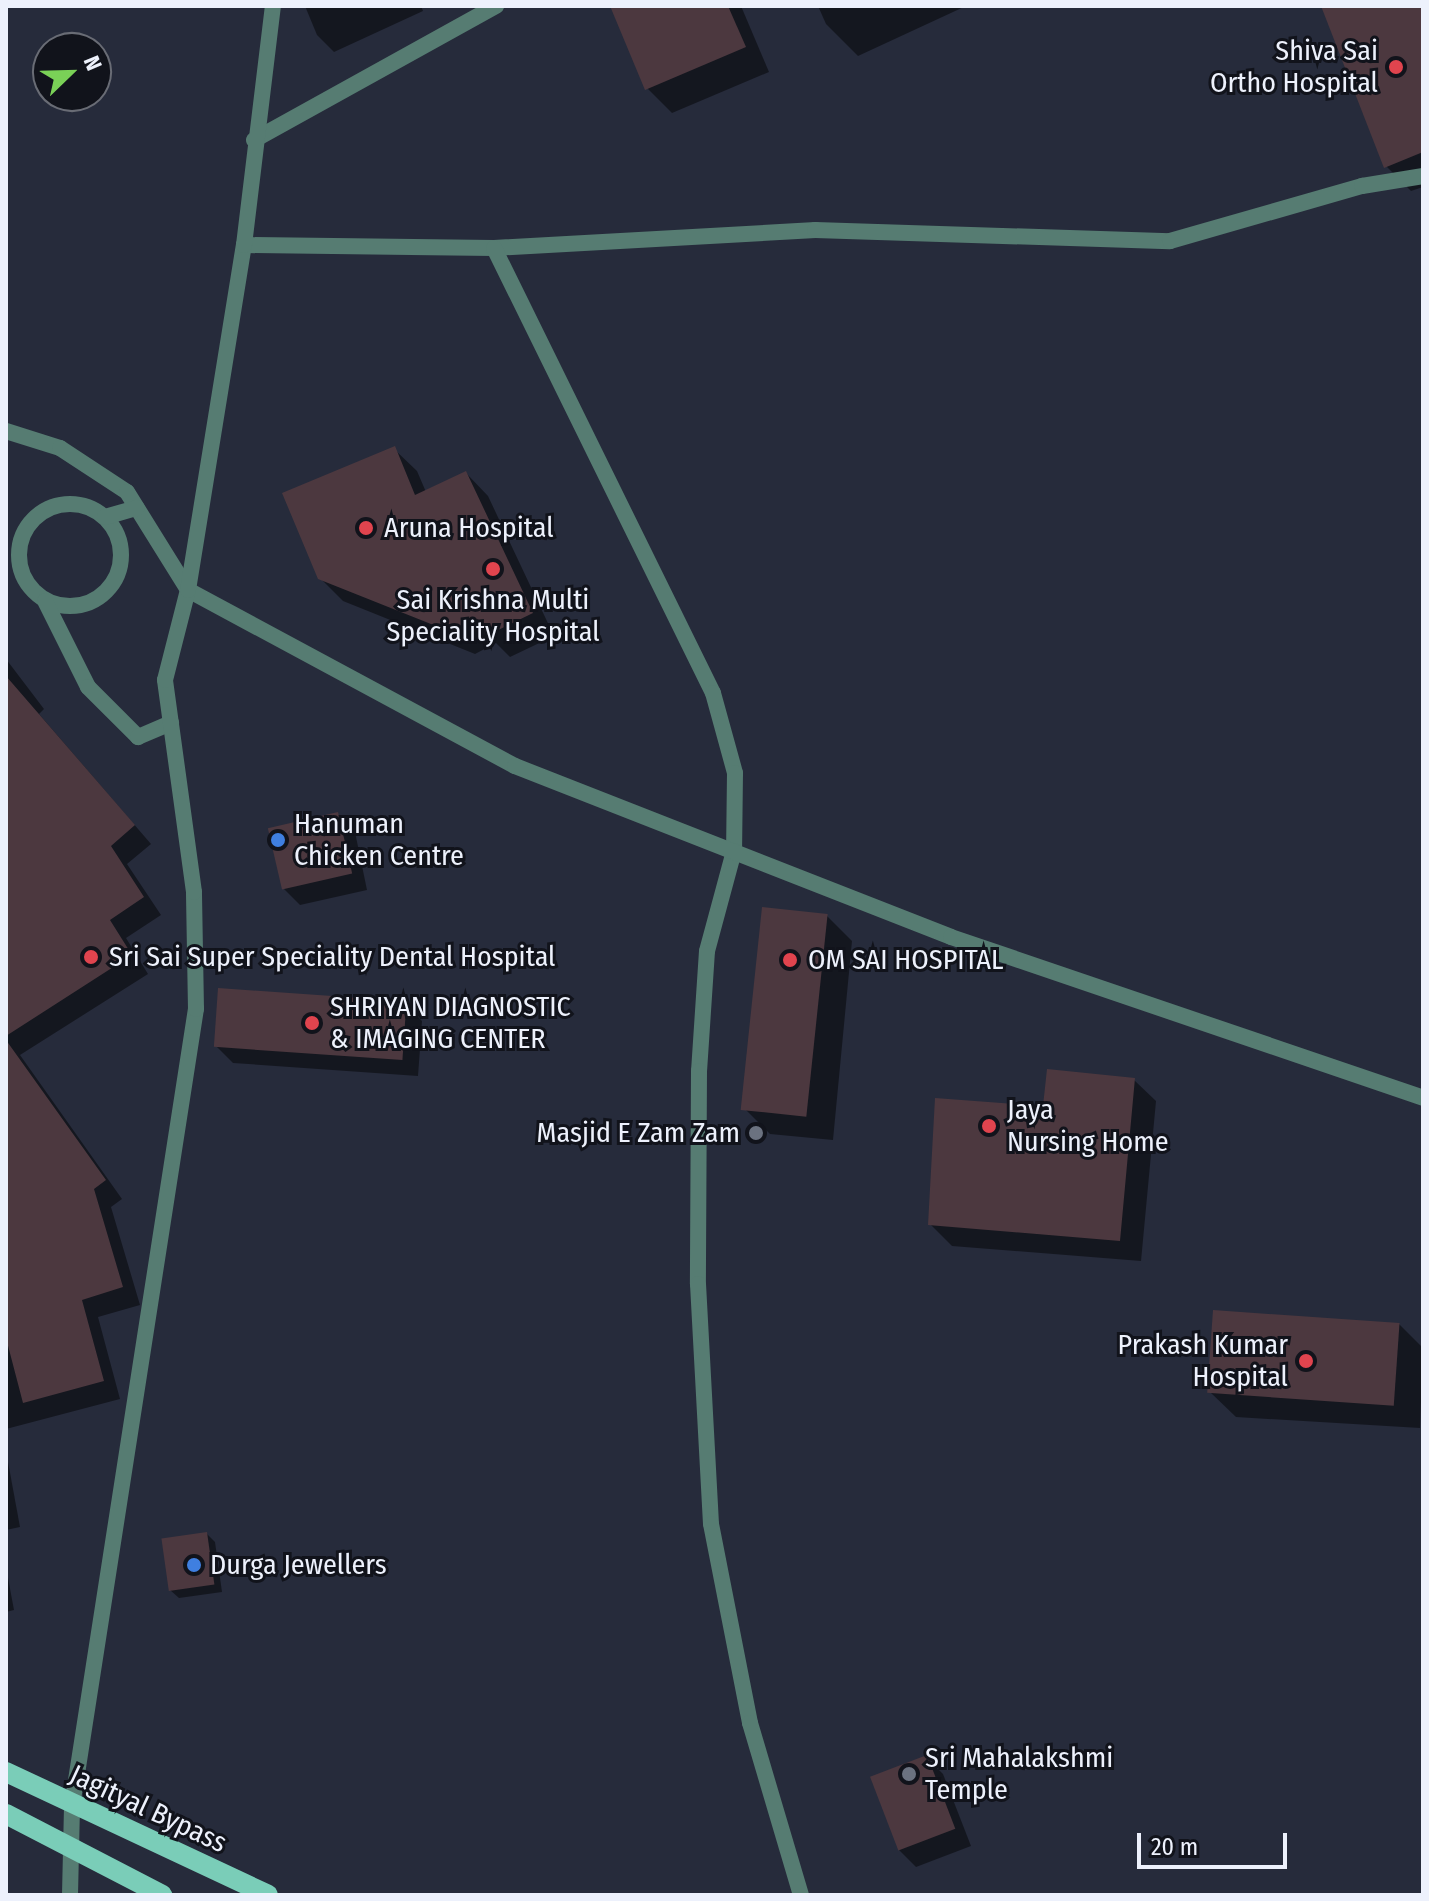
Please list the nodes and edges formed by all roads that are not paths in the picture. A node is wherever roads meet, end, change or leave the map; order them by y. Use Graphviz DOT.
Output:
graph roads {
  1 [pos="273,6"];
  2 [pos="496,6"];
  3 [pos="254,140"];
  4 [pos="1423,176"];
  5 [pos="244,245"];
  6 [pos="494,248"];
  7 [pos="6,431"];
  8 [pos="137,508"];
  9 [pos="105,517"];
  10 [pos="188,590"];
  11 [pos="45,601"];
  12 [pos="171,723"];
  13 [pos="734,851"];
  14 [pos="1423,1098"];
  15 [pos="6,1772"];
  16 [pos="72,1806"];
  17 [pos="6,1814"];
  18 [pos="74,1853"];
  19 [pos="70,1895"];
  20 [pos="162,1895"];
  21 [pos="268,1895"];
  22 [pos="801,1895"];
  1 -- 3 [label="street"];
  2 -- 3 [label="street"];
  3 -- 5 [label="street"];
  4 -- 6 [label="street"];
  5 -- 6 [label="street"];
  5 -- 10 [label="street"];
  6 -- 13 [label="street"];
  7 -- 8 [label="street"];
  8 -- 9 [label="street"];
  8 -- 10 [label="street"];
  9 -- 11 [label="street"];
  9 -- 11 [label="street"];
  10 -- 12 [label="street"];
  10 -- 13 [label="street"];
  11 -- 12 [label="street"];
  12 -- 16 [label="street"];
  13 -- 14 [label="street"];
  13 -- 22 [label="street"];
  15 -- 16 [label="main road, Jagityal Bypass"];
  16 -- 18 [label="street"];
  16 -- 21 [label="main road, Jagityal Bypass"];
  17 -- 18 [label="main road"];
  18 -- 19 [label="street"];
  18 -- 20 [label="main road"];
}
